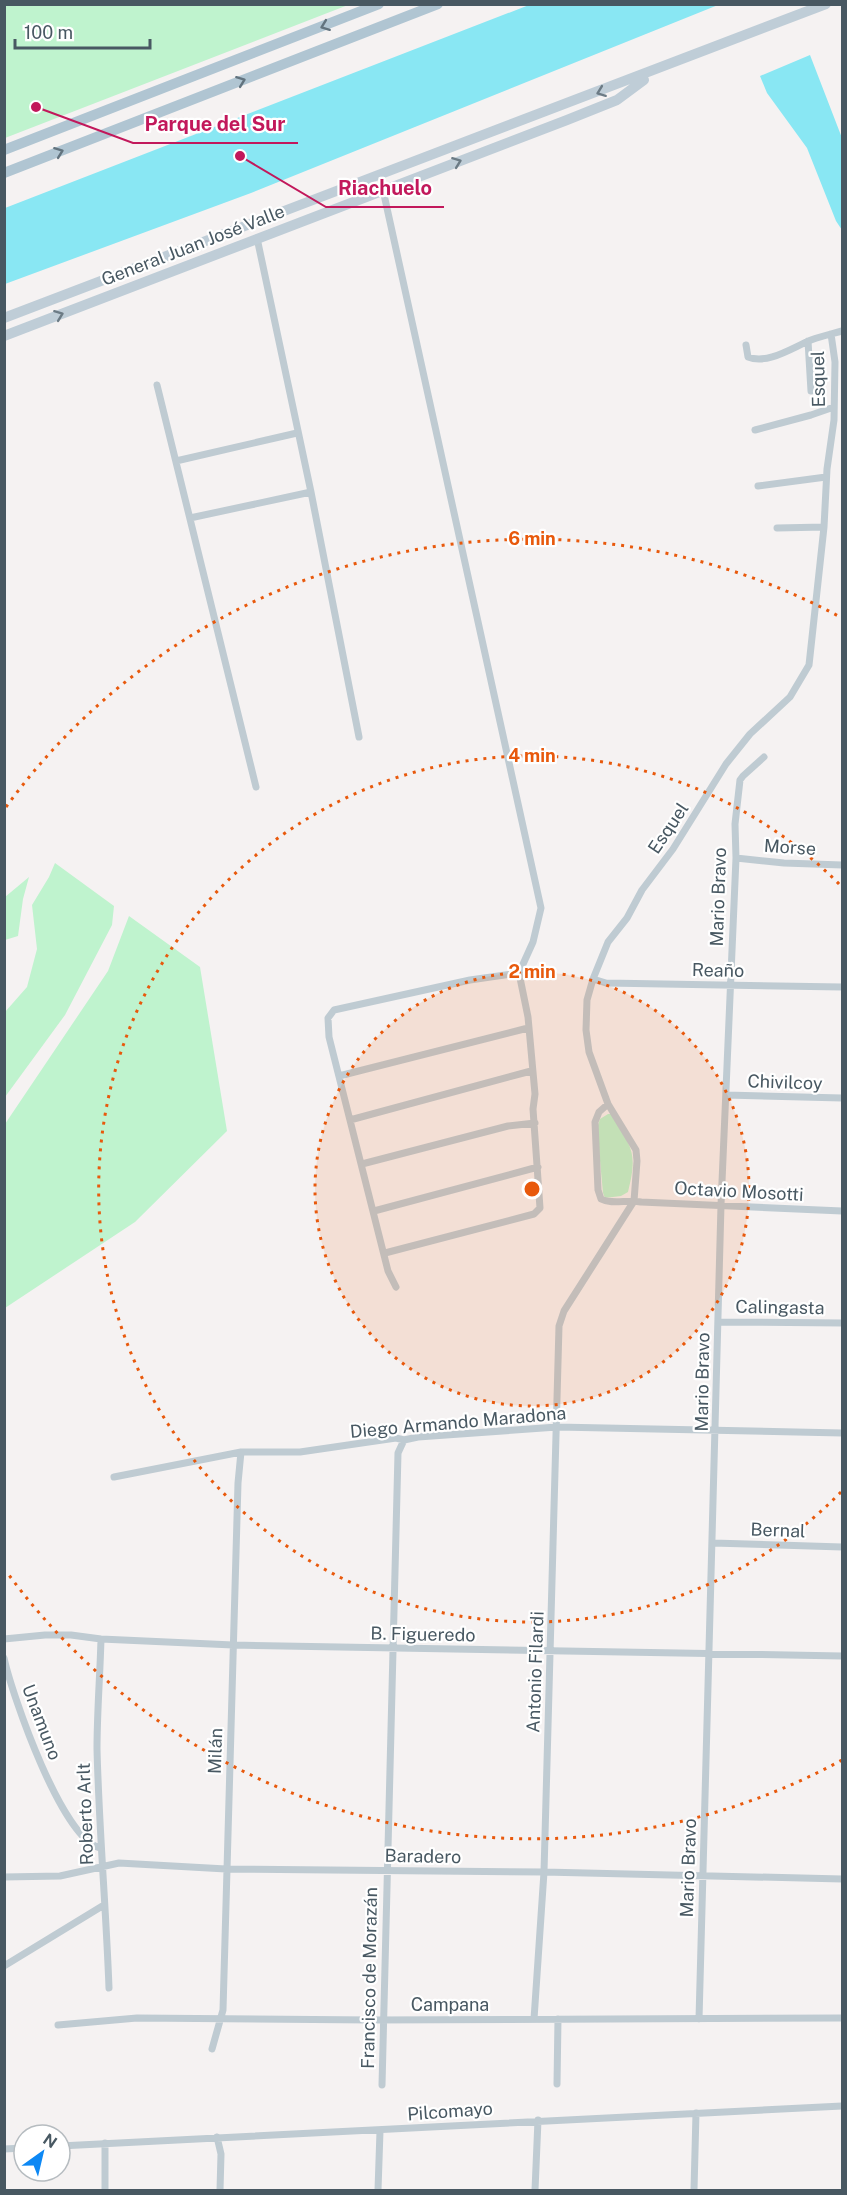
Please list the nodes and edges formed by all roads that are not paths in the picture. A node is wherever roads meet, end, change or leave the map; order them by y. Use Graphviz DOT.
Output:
graph roads {
  1 [pos="379,4"];
  2 [pos="438,4"];
  3 [pos="826,4"];
  4 [pos="656,71"];
  5 [pos="4,150"];
  6 [pos="4,173"];
  7 [pos="383,190"];
  8 [pos="257,238"];
  9 [pos="4,318"];
  10 [pos="843,331"];
  11 [pos="831,334"];
  12 [pos="4,336"];
  13 [pos="808,341"];
  14 [pos="746,345"];
  15 [pos="839,362"];
  16 [pos="157,385"];
  17 [pos="811,391"];
  18 [pos="834,407"];
  19 [pos="755,430"];
  20 [pos="297,434"];
  21 [pos="176,461"];
  22 [pos="826,477"];
  23 [pos="758,486"];
  24 [pos="311,492"];
  25 [pos="190,518"];
  26 [pos="824,527"];
  27 [pos="777,528"];
  28 [pos="360,737"];
  29 [pos="764,757"];
  30 [pos="256,787"];
  31 [pos="736,858"];
  32 [pos="843,865"];
  33 [pos="519,973"];
  34 [pos="593,979"];
  35 [pos="730,985"];
  36 [pos="843,987"];
  37 [pos="528,1028"];
  38 [pos="531,1071"];
  39 [pos="339,1076"];
  40 [pos="726,1095"];
  41 [pos="843,1098"];
  42 [pos="608,1104"];
  43 [pos="350,1120"];
  44 [pos="534,1123"];
  45 [pos="362,1164"];
  46 [pos="538,1167"];
  47 [pos="634,1201"];
  48 [pos="722,1205"];
  49 [pos="374,1211"];
  50 [pos="843,1211"];
  51 [pos="385,1253"];
  52 [pos="396,1287"];
  53 [pos="718,1322"];
  54 [pos="843,1323"];
  55 [pos="559,1326"];
  56 [pos="556,1427"];
  57 [pos="715,1431"];
  58 [pos="843,1433"];
  59 [pos="404,1440"];
  60 [pos="241,1452"];
  61 [pos="114,1477"];
  62 [pos="713,1543"];
  63 [pos="843,1547"];
  64 [pos="4,1639"];
  65 [pos="101,1639"];
  66 [pos="233,1645"];
  67 [pos="393,1648"];
  68 [pos="551,1652"];
  69 [pos="709,1655"];
  70 [pos="843,1656"];
  71 [pos="4,1658"];
  72 [pos="101,1848"];
  73 [pos="101,1867"];
  74 [pos="226,1869"];
  75 [pos="387,1870"];
  76 [pos="544,1872"];
  77 [pos="4,1877"];
  78 [pos="703,1878"];
  79 [pos="843,1880"];
  80 [pos="104,1905"];
  81 [pos="4,1966"];
  82 [pos="109,1988"];
  83 [pos="843,2018"];
  84 [pos="222,2019"];
  85 [pos="382,2019"];
  86 [pos="534,2019"];
  87 [pos="558,2019"];
  88 [pos="699,2019"];
  89 [pos="58,2025"];
  90 [pos="212,2049"];
  91 [pos="557,2084"];
  92 [pos="382,2085"];
  93 [pos="843,2106"];
  94 [pos="696,2113"];
  95 [pos="538,2120"];
  96 [pos="380,2131"];
  97 [pos="217,2137"];
  98 [pos="105,2143"];
  99 [pos="72,2145"];
  100 [pos="105,2190"];
  101 [pos="220,2190"];
  102 [pos="378,2190"];
  103 [pos="535,2190"];
  104 [pos="694,2190"];
  1 -- 5 [label="main road, one-way"];
  6 -- 2 [label="main road, one-way"];
  3 -- 4 [label="main road, General Juan José Valle"];
  7 -- 4 [label="main road, General Juan José Valle, one-way"];
  4 -- 9 [label="main road, General Juan José Valle, one-way"];
  7 -- 8 [label="main road, General Juan José Valle"];
  7 -- 33 [label="street"];
  12 -- 8 [label="main road, General Juan José Valle, one-way"];
  8 -- 20 [label="street"];
  10 -- 11 [label="street"];
  11 -- 13 [label="street"];
  11 -- 15 [label="street, Esquel"];
  13 -- 14 [label="street"];
  13 -- 17 [label="street"];
  15 -- 18 [label="street, Esquel"];
  16 -- 21 [label="street"];
  18 -- 19 [label="street"];
  18 -- 22 [label="street, Esquel"];
  20 -- 21 [label="street"];
  20 -- 24 [label="street"];
  21 -- 25 [label="street"];
  22 -- 23 [label="street"];
  22 -- 26 [label="street, Esquel"];
  24 -- 25 [label="street"];
  24 -- 28 [label="street"];
  25 -- 30 [label="street"];
  26 -- 27 [label="street"];
  26 -- 34 [label="street, Esquel"];
  29 -- 31 [label="street, Mario Bravo"];
  31 -- 32 [label="street, Morse"];
  31 -- 35 [label="street, Mario Bravo"];
  33 -- 37 [label="street"];
  33 -- 39 [label="street"];
  34 -- 35 [label="street, Reaño"];
  34 -- 42 [label="street, Esquel"];
  35 -- 36 [label="street, Reaño"];
  35 -- 40 [label="street, Mario Bravo"];
  37 -- 38 [label="street"];
  37 -- 39 [label="street"];
  38 -- 43 [label="street"];
  38 -- 44 [label="street"];
  39 -- 43 [label="street"];
  40 -- 41 [label="street, Chivilcoy"];
  40 -- 48 [label="street, Mario Bravo"];
  42 -- 47 [label="street, Esquel"];
  42 -- 47 [label="street, Octavio Mosotti"];
  43 -- 45 [label="street"];
  44 -- 45 [label="street"];
  44 -- 46 [label="street"];
  45 -- 49 [label="street"];
  46 -- 49 [label="street"];
  46 -- 51 [label="street"];
  47 -- 48 [label="street, Octavio Mosotti"];
  47 -- 55 [label="street, Esquel"];
  48 -- 50 [label="street, Octavio Mosotti"];
  48 -- 53 [label="street, Mario Bravo"];
  49 -- 51 [label="street"];
  51 -- 52 [label="street"];
  53 -- 54 [label="street, Calingasta"];
  53 -- 57 [label="street, Mario Bravo"];
  55 -- 56 [label="street, Antonio Filardi"];
  56 -- 57 [label="street, Diego Armando Maradona"];
  56 -- 59 [label="street, Diego Armando Maradona"];
  56 -- 68 [label="street, Antonio Filardi"];
  57 -- 58 [label="street, Diego Armando Maradona"];
  57 -- 62 [label="street, Mario Bravo"];
  59 -- 60 [label="street, Diego Armando Maradona"];
  59 -- 67 [label="street, Francisco de Morazán"];
  60 -- 61 [label="street, Diego Armando Maradona"];
  60 -- 66 [label="street, Milán"];
  62 -- 63 [label="street, Bernal"];
  62 -- 69 [label="street, Mario Bravo"];
  64 -- 65 [label="street, B. Figueredo"];
  65 -- 66 [label="street, B. Figueredo"];
  65 -- 72 [label="street, Roberto Arlt"];
  66 -- 67 [label="street, B. Figueredo"];
  66 -- 74 [label="street, Milán"];
  67 -- 68 [label="street, B. Figueredo"];
  67 -- 75 [label="street, Francisco de Morazán"];
  68 -- 69 [label="street, B. Figueredo"];
  68 -- 76 [label="street, Antonio Filardi"];
  69 -- 70 [label="street, B. Figueredo"];
  69 -- 78 [label="street, Mario Bravo"];
  71 -- 72 [label="street, Unamuno"];
  72 -- 73 [label="street, Roberto Arlt"];
  73 -- 74 [label="street, Baradero"];
  73 -- 77 [label="street, Baradero"];
  73 -- 80 [label="street, Roberto Arlt"];
  74 -- 75 [label="street, Baradero"];
  74 -- 84 [label="street, Milán"];
  75 -- 76 [label="street, Baradero"];
  75 -- 85 [label="street, Francisco de Morazán"];
  76 -- 78 [label="street, Baradero"];
  76 -- 86 [label="street, Antonio Filardi"];
  78 -- 79 [label="street, Baradero"];
  78 -- 88 [label="street, Mario Bravo"];
  80 -- 81 [label="street"];
  80 -- 82 [label="street, Roberto Arlt"];
  83 -- 88 [label="street, Campana"];
  84 -- 85 [label="street, Campana"];
  84 -- 89 [label="street, Campana"];
  84 -- 90 [label="street, Milán"];
  85 -- 86 [label="street, Campana"];
  85 -- 92 [label="street, Francisco de Morazán"];
  86 -- 87 [label="street, Campana"];
  87 -- 88 [label="street, Campana"];
  87 -- 91 [label="street"];
  93 -- 94 [label="street, Pilcomayo"];
  94 -- 95 [label="street, Pilcomayo"];
  94 -- 104 [label="street"];
  95 -- 96 [label="street, Pilcomayo"];
  95 -- 103 [label="street"];
  96 -- 97 [label="street, Pilcomayo"];
  96 -- 102 [label="street"];
  97 -- 98 [label="street, Pilcomayo"];
  97 -- 101 [label="street"];
  98 -- 99 [label="street, Pilcomayo"];
  98 -- 100 [label="street"];
}
